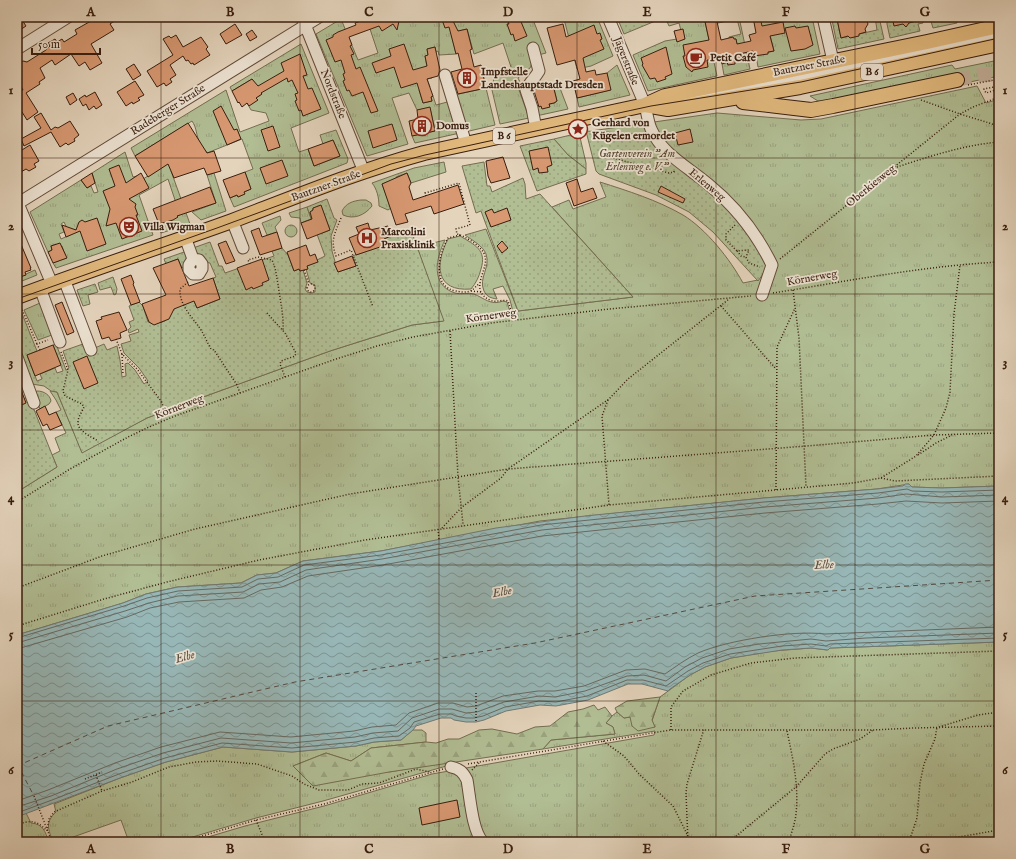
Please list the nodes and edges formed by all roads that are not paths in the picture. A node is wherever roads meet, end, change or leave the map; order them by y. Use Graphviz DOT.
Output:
graph roads {
  1 [pos="68,17"];
  2 [pos="319,17"];
  3 [pos="608,17"];
  4 [pos="823,17"];
  5 [pos="303,21"];
  6 [pos="999,26"];
  7 [pos="999,36"];
  8 [pos="999,44"];
  9 [pos="533,48"];
  10 [pos="17,49"];
  11 [pos="833,61"];
  12 [pos="812,66"];
  13 [pos="445,75"];
  14 [pos="957,80"];
  15 [pos="801,83"];
  16 [pos="729,100"];
  17 [pos="645,106"];
  18 [pos="817,109"];
  19 [pos="536,129"];
  20 [pos="466,144"];
  21 [pos="364,172"];
  22 [pos="17,203"];
  23 [pos="232,220"];
  24 [pos="185,237"];
  25 [pos="243,248"];
  26 [pos="192,274"];
  27 [pos="52,284"];
  28 [pos="762,295"];
  29 [pos="17,297"];
  30 [pos="56,344"];
  31 [pos="91,350"];
  32 [pos="17,357"];
  33 [pos="34,403"];
  34 [pos="451,767"];
  35 [pos="483,842"];
  1 -- 10 [label="street"];
  2 -- 5 [label="street, Radeberger Straße"];
  3 -- 17 [label="street, Jägerstraße"];
  4 -- 11 [label="street"];
  5 -- 21 [label="street, Nordstraße"];
  5 -- 22 [label="street, Radeberger Straße"];
  6 -- 11 [label="main road, Bautzner Straße / B 6"];
  7 -- 15 [label="street"];
  8 -- 15 [label="main road, Bautzner Straße / B 6"];
  9 -- 19 [label="street"];
  11 -- 12 [label="main road, Bautzner Straße / B 6"];
  12 -- 15 [label="main road"];
  12 -- 17 [label="main road, Bautzner Straße / B 6"];
  13 -- 20 [label="street"];
  14 -- 18 [label="main road"];
  15 -- 16 [label="main road, Bautzner Straße / B 6"];
  15 -- 17 [label="street"];
  15 -- 18 [label="main road"];
  16 -- 17 [label="main road, Bautzner Straße / B 6"];
  16 -- 18 [label="main road"];
  17 -- 19 [label="main road, Bautzner Straße / B 6"];
  17 -- 28 [label="street, Erlenweg"];
  19 -- 20 [label="main road, Bautzner Straße / B 6"];
  20 -- 21 [label="main road, Bautzner Straße / B 6"];
  21 -- 23 [label="main road, Bautzner Straße / B 6"];
  22 -- 27 [label="street"];
  23 -- 24 [label="main road, Bautzner Straße / B 6"];
  23 -- 25 [label="street"];
  24 -- 26 [label="street"];
  24 -- 27 [label="main road, Bautzner Straße / B 6"];
  27 -- 29 [label="main road, Bautzner Straße / B 6"];
  27 -- 30 [label="street"];
  27 -- 31 [label="street"];
  32 -- 33 [label="street"];
  34 -- 35 [label="street"];
}
